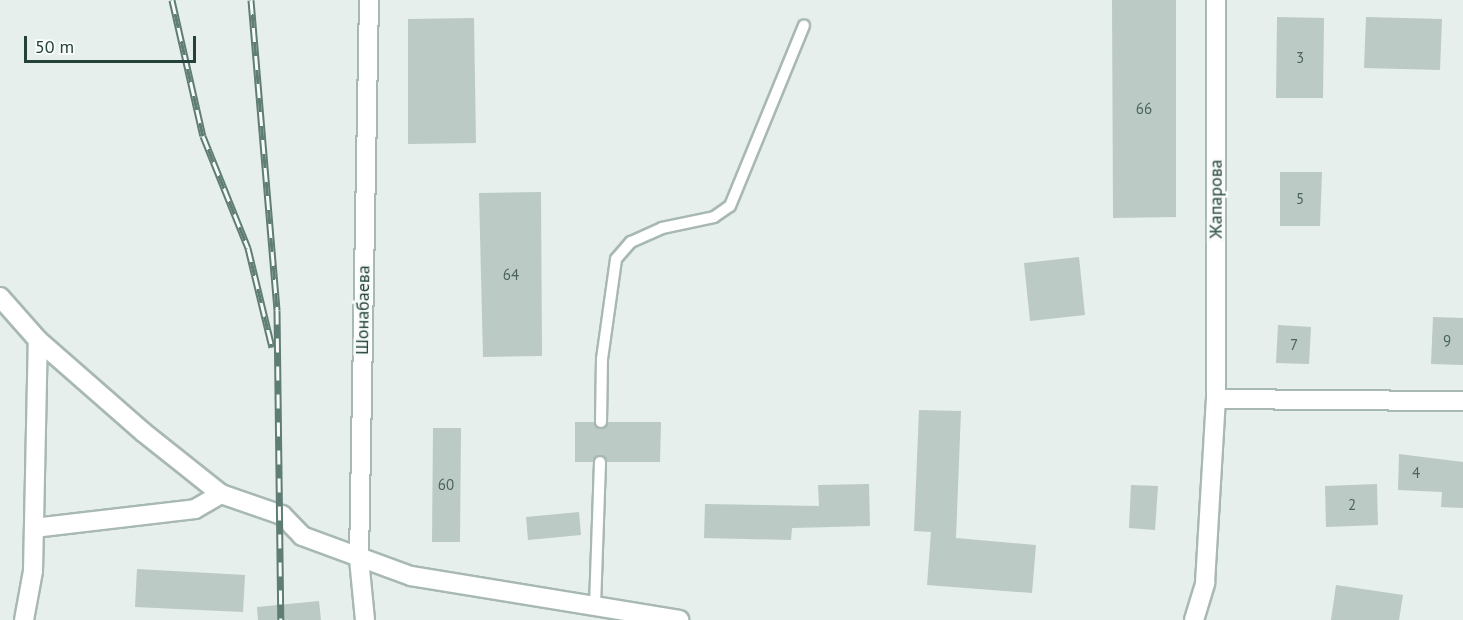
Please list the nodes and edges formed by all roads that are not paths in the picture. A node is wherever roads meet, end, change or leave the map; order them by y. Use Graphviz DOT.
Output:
graph roads {
  1 [pos="369,0"];
  2 [pos="1216,0"];
  3 [pos="804,26"];
  4 [pos="0,297"];
  5 [pos="38,340"];
  6 [pos="1216,399"];
  7 [pos="1463,401"];
  8 [pos="601,422"];
  9 [pos="600,462"];
  10 [pos="221,494"];
  11 [pos="34,528"];
  12 [pos="359,560"];
  13 [pos="595,606"];
  14 [pos="24,620"];
  15 [pos="365,620"];
  16 [pos="679,620"];
  17 [pos="1194,620"];
  1 -- 12 [label="street, Шонабаева"];
  2 -- 6 [label="street, Жапарова"];
  3 -- 8 [label="lane"];
  4 -- 5 [label="street"];
  5 -- 10 [label="street"];
  5 -- 11 [label="street"];
  6 -- 7 [label="street"];
  6 -- 17 [label="street, Жапарова"];
  9 -- 13 [label="lane"];
  10 -- 11 [label="street"];
  10 -- 12 [label="street"];
  11 -- 14 [label="street"];
  12 -- 13 [label="street"];
  12 -- 15 [label="street, Шонабаева"];
  13 -- 16 [label="street"];
}
